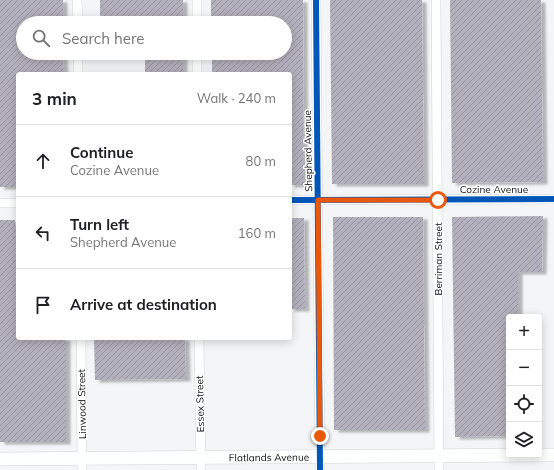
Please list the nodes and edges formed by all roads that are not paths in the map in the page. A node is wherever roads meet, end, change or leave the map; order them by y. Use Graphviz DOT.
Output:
graph roads {
  1 [pos="77,0"];
  2 [pos="197,0"];
  3 [pos="316,0"];
  4 [pos="436,0"];
  5 [pos="78,16"];
  6 [pos="197,16"];
  7 [pos="78,60"];
  8 [pos="197,60"];
  9 [pos="78,72"];
  10 [pos="197,72"];
  11 [pos="554,199"];
  12 [pos="292,200"];
  13 [pos="318,200"];
  14 [pos="438,200"];
  15 [pos="0,203"];
  16 [pos="16,203"];
  17 [pos="81,340"];
  18 [pos="199,340"];
  19 [pos="506,455"];
  20 [pos="542,455"];
  21 [pos="554,455"];
  22 [pos="439,456"];
  23 [pos="0,459"];
  24 [pos="82,464"];
  25 [pos="201,464"];
  26 [pos="320,464"];
  27 [pos="439,470"];
  1 -- 5 [label="street"];
  2 -- 6 [label="street"];
  3 -- 13 [label="street, Shepherd Avenue"];
  4 -- 14 [label="street, Berriman Street"];
  7 -- 9 [label="street"];
  8 -- 10 [label="street"];
  11 -- 14 [label="street, Cozine Avenue"];
  12 -- 13 [label="street, Cozine Avenue"];
  13 -- 14 [label="street, Cozine Avenue"];
  13 -- 26 [label="street, Shepherd Avenue"];
  14 -- 22 [label="street, Berriman Street"];
  15 -- 16 [label="street"];
  17 -- 24 [label="street, Linwood Street"];
  18 -- 25 [label="street, Essex Street"];
  19 -- 22 [label="main road, Flatlands Avenue"];
  20 -- 21 [label="main road, Flatlands Avenue"];
  22 -- 26 [label="main road, Flatlands Avenue"];
  22 -- 27 [label="street, Berriman Street"];
  23 -- 24 [label="main road, Flatlands Avenue"];
  24 -- 25 [label="main road, Flatlands Avenue"];
  25 -- 26 [label="main road, Flatlands Avenue"];
}
